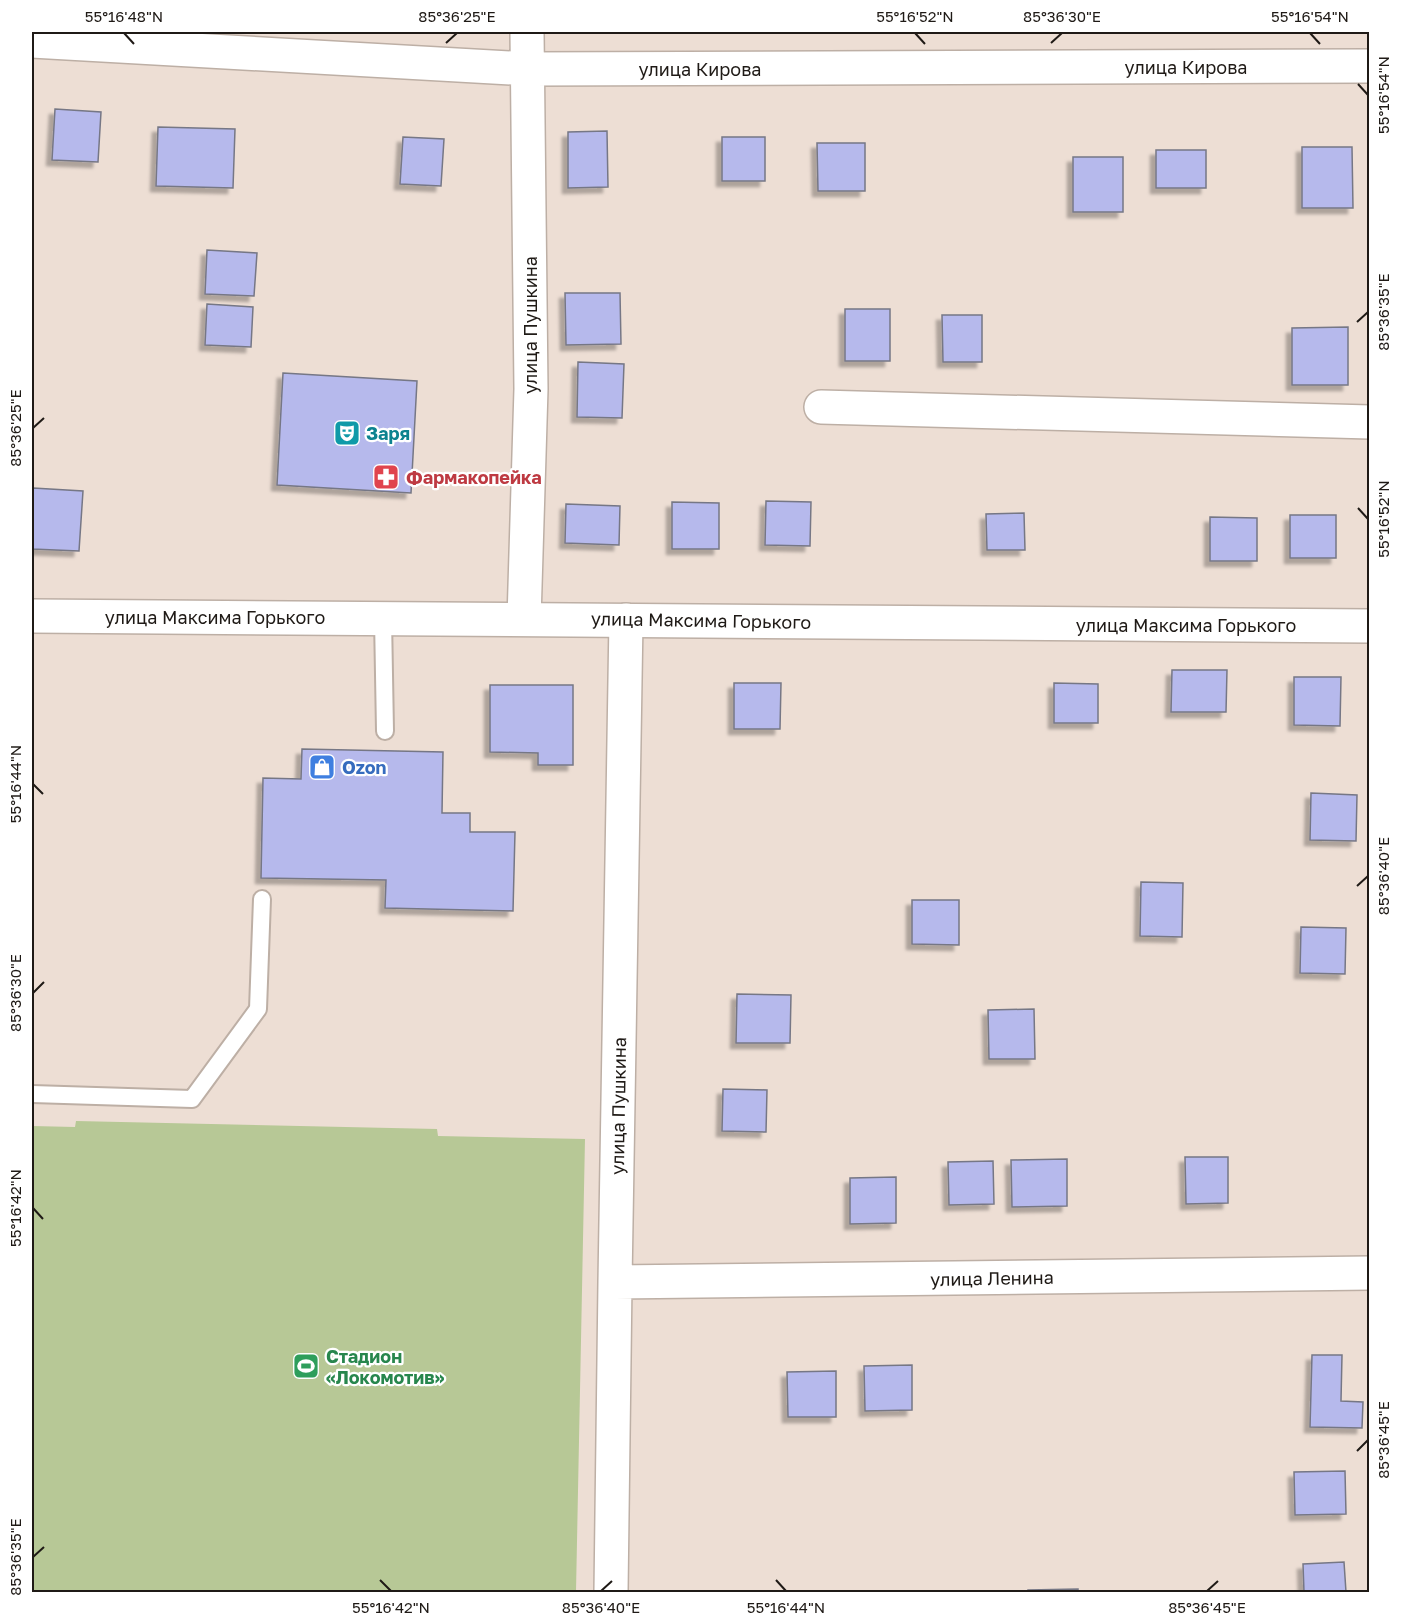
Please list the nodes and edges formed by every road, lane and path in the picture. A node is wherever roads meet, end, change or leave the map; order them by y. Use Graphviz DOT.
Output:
graph roads {
  1 [pos="527,32"];
  2 [pos="32,41"];
  3 [pos="1370,66"];
  4 [pos="529,69"];
  5 [pos="821,407"];
  6 [pos="1370,422"];
  7 [pos="32,616"];
  8 [pos="383,618"];
  9 [pos="524,619"];
  10 [pos="626,620"];
  11 [pos="1370,626"];
  12 [pos="385,731"];
  13 [pos="262,899"];
  14 [pos="32,1094"];
  15 [pos="1370,1273"];
  16 [pos="615,1282"];
  17 [pos="611,1593"];
  1 -- 4 [label="street, улица Пушкина"];
  2 -- 4 [label="street, улица Кирова"];
  3 -- 4 [label="street, улица Кирова"];
  4 -- 9 [label="street, улица Пушкина"];
  5 -- 6 [label="street"];
  7 -- 8 [label="street, улица Максима Горького"];
  8 -- 9 [label="street, улица Максима Горького"];
  8 -- 12 [label="lane"];
  9 -- 10 [label="street, улица Максима Горького"];
  10 -- 11 [label="street, улица Максима Горького"];
  10 -- 16 [label="street, улица Пушкина"];
  13 -- 14 [label="lane"];
  15 -- 16 [label="street, улица Ленина"];
  16 -- 17 [label="street, улица Пушкина"];
}
